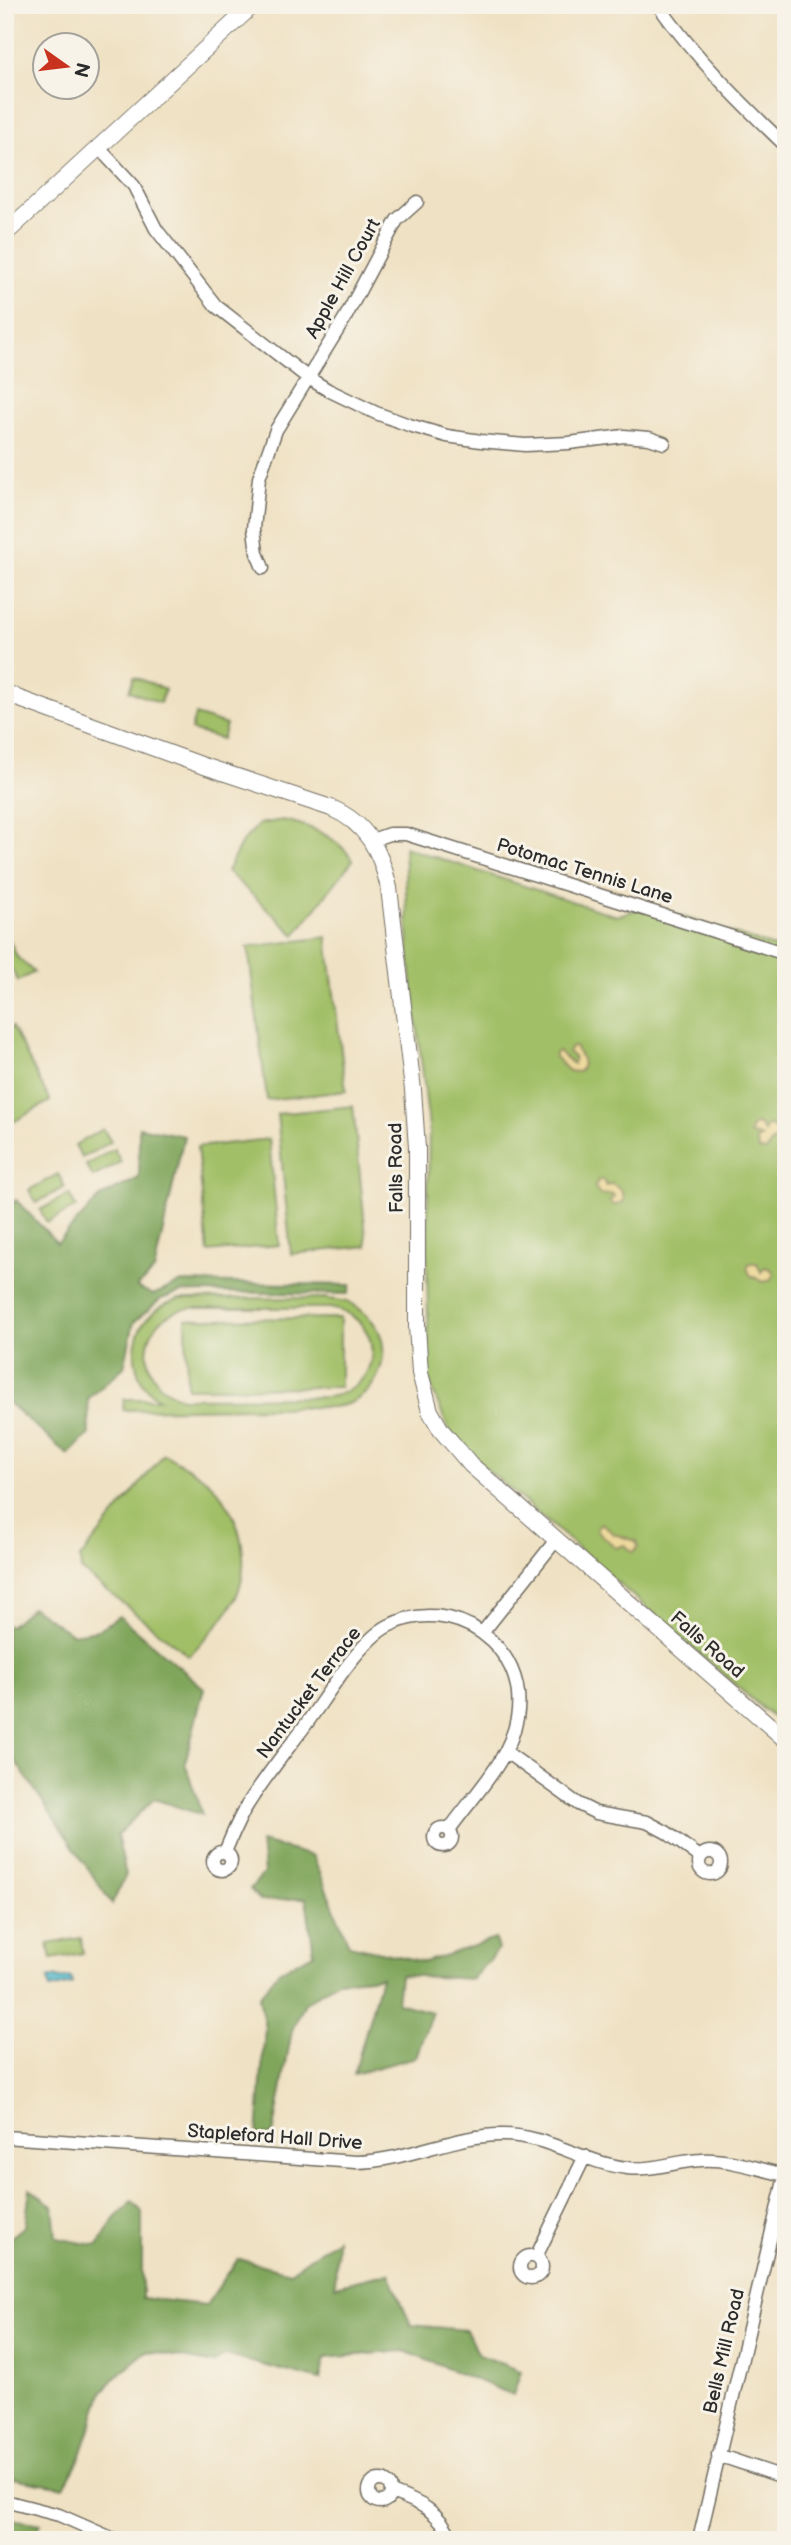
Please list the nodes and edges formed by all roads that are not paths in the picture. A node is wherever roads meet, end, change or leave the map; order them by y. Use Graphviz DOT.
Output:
graph roads {
  1 [pos="253,5"];
  2 [pos="659,5"];
  3 [pos="786,146"];
  4 [pos="99,148"];
  5 [pos="416,202"];
  6 [pos="5,234"];
  7 [pos="307,377"];
  8 [pos="664,443"];
  9 [pos="263,568"];
  10 [pos="5,692"];
  11 [pos="372,840"];
  12 [pos="786,954"];
  13 [pos="556,1540"];
  14 [pos="483,1632"];
  15 [pos="786,1740"];
  16 [pos="506,1752"];
  17 [pos="449,1830"];
  18 [pos="225,1852"];
  19 [pos="700,1857"];
  20 [pos="5,2137"];
  21 [pos="585,2157"];
  22 [pos="785,2174"];
  23 [pos="536,2257"];
  24 [pos="718,2455"];
  25 [pos="786,2478"];
  26 [pos="391,2492"];
  27 [pos="5,2501"];
  28 [pos="116,2540"];
  29 [pos="452,2540"];
  30 [pos="699,2540"];
  1 -- 4 [label="main road"];
  2 -- 3 [label="street"];
  4 -- 6 [label="main road"];
  4 -- 7 [label="street"];
  5 -- 7 [label="street, Apple Hill Court"];
  7 -- 8 [label="street"];
  7 -- 9 [label="street, Apple Hill Court"];
  10 -- 11 [label="main road, Falls Road"];
  11 -- 12 [label="street, Potomac Tennis Lane"];
  11 -- 13 [label="main road, Falls Road"];
  13 -- 14 [label="street"];
  13 -- 15 [label="main road, Falls Road"];
  14 -- 16 [label="street, Nantucket Terrace"];
  14 -- 18 [label="street, Nantucket Terrace"];
  16 -- 17 [label="street, Nantucket Terrace"];
  16 -- 19 [label="street"];
  20 -- 21 [label="street, Stapleford Hall Drive"];
  21 -- 22 [label="street, Stapleford Hall Drive"];
  21 -- 23 [label="street"];
  22 -- 24 [label="street, Bells Mill Road"];
  24 -- 25 [label="street"];
  24 -- 30 [label="street, Bells Mill Road"];
  26 -- 29 [label="street"];
  27 -- 28 [label="street"];
}
